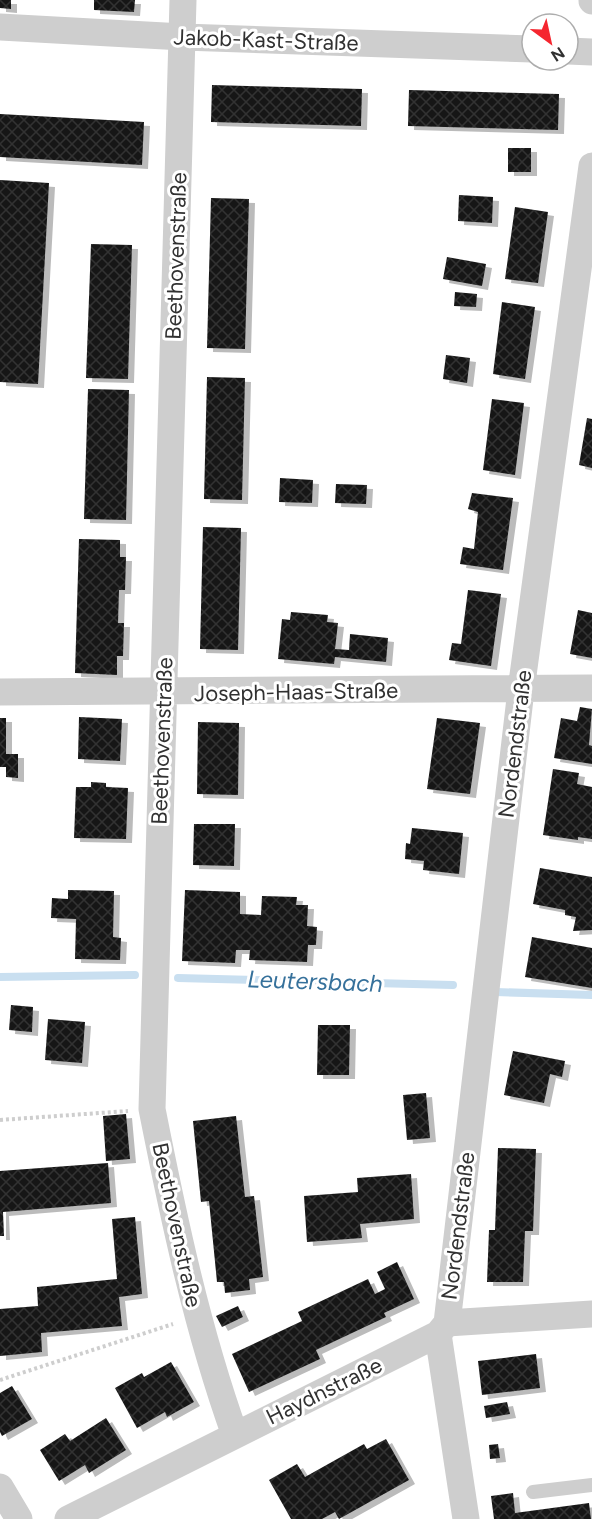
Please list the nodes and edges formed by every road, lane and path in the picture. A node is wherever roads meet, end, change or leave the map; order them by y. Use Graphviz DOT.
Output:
graph roads {
  1 [pos="183,0"];
  2 [pos="0,27"];
  3 [pos="183,37"];
  4 [pos="520,49"];
  5 [pos="592,166"];
  6 [pos="592,688"];
  7 [pos="521,690"];
  8 [pos="0,692"];
  9 [pos="164,693"];
  10 [pos="152,1109"];
  11 [pos="0,1120"];
  12 [pos="592,1314"];
  13 [pos="197,1316"];
  14 [pos="443,1328"];
  15 [pos="0,1380"];
  16 [pos="235,1435"];
  17 [pos="592,1485"];
  18 [pos="0,1486"];
  19 [pos="533,1492"];
  20 [pos="19,1519"];
  21 [pos="69,1519"];
  22 [pos="466,1519"];
  1 -- 3 [label="street, Beethovenstraße"];
  2 -- 3 [label="street, Jakob-Kast-Straße"];
  3 -- 4 [label="street, Jakob-Kast-Straße"];
  3 -- 9 [label="street, Beethovenstraße"];
  5 -- 7 [label="street, Nordendstraße"];
  6 -- 7 [label="street, Joseph-Haas-Straße"];
  7 -- 9 [label="street, Joseph-Haas-Straße"];
  7 -- 14 [label="street, Nordendstraße"];
  8 -- 9 [label="street, Joseph-Haas-Straße"];
  9 -- 10 [label="street, Beethovenstraße"];
  10 -- 11 [label="path"];
  10 -- 13 [label="street, Beethovenstraße"];
  12 -- 14 [label="street, Haydnstraße"];
  13 -- 15 [label="path"];
  13 -- 16 [label="street, Beethovenstraße"];
  14 -- 16 [label="street, Haydnstraße"];
  14 -- 22 [label="street, Nordendstraße"];
  16 -- 21 [label="street, Haydnstraße"];
  17 -- 19 [label="lane"];
  18 -- 20 [label="street"];
}
